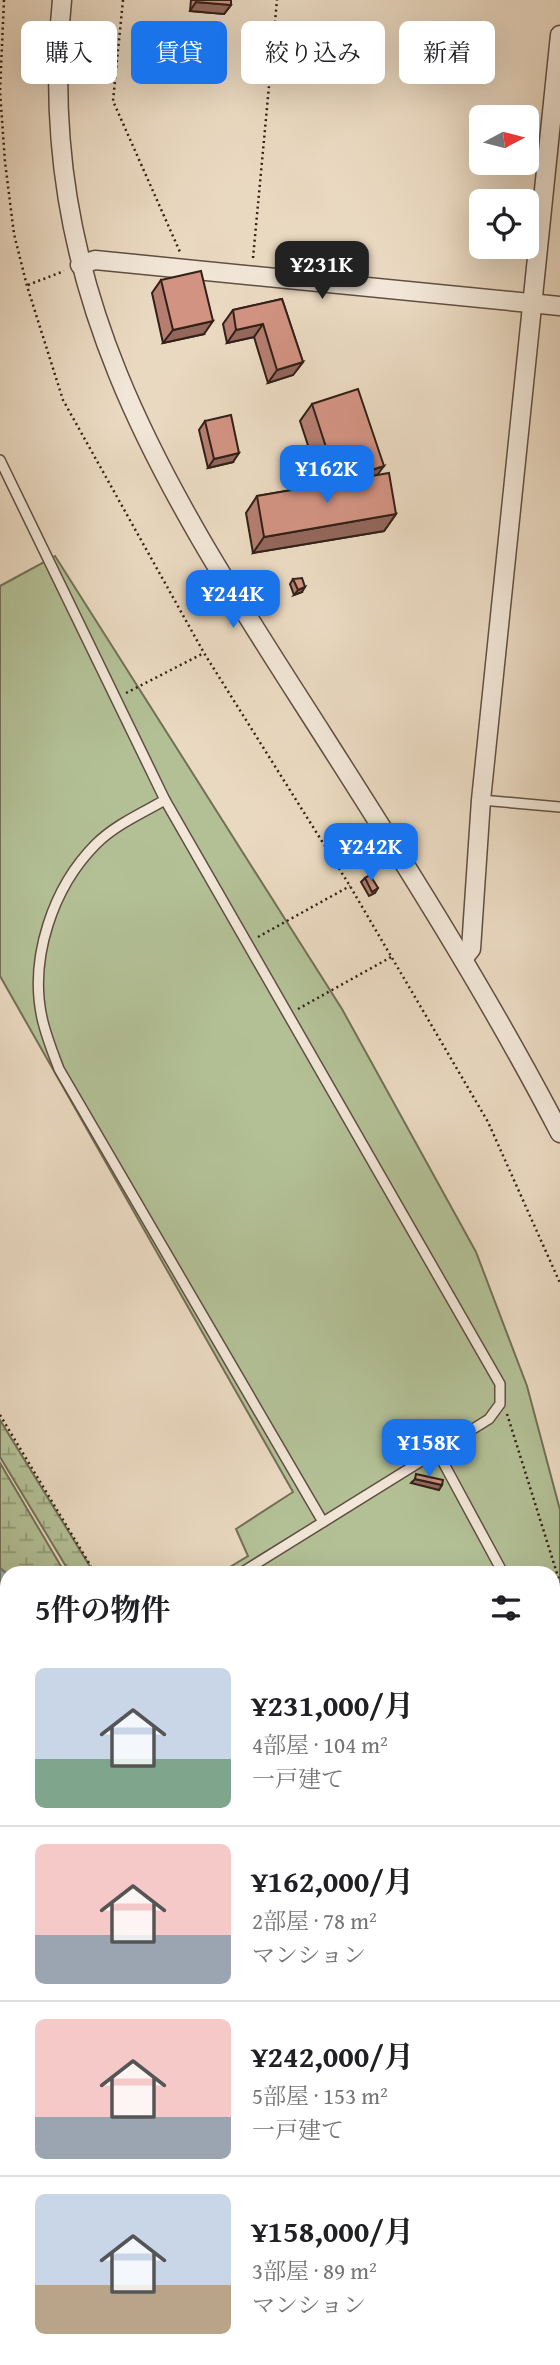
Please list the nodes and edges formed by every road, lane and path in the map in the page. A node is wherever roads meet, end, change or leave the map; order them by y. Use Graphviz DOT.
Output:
graph roads {
  1 [pos="4,0"];
  2 [pos="62,0"];
  3 [pos="123,0"];
  4 [pos="277,0"];
  5 [pos="560,35"];
  6 [pos="80,265"];
  7 [pos="184,268"];
  8 [pos="251,275"];
  9 [pos="27,286"];
  10 [pos="533,303"];
  11 [pos="560,306"];
  12 [pos="0,460"];
  13 [pos="204,653"];
  14 [pos="140,687"];
  15 [pos="165,800"];
  16 [pos="481,800"];
  17 [pos="560,807"];
  18 [pos="350,886"];
  19 [pos="248,943"];
  20 [pos="393,957"];
  21 [pos="463,959"];
  22 [pos="289,1014"];
  23 [pos="560,1133"];
  24 [pos="560,1283"];
  25 [pos="501,1394"];
  26 [pos="0,1415"];
  27 [pos="437,1451"];
  28 [pos="323,1522"];
  29 [pos="91,1566"];
  30 [pos="252,1566"];
  31 [pos="499,1566"];
  32 [pos="555,1566"];
  1 -- 9 [label="path"];
  2 -- 6 [label="street"];
  3 -- 7 [label="path"];
  4 -- 8 [label="path"];
  5 -- 10 [label="street"];
  6 -- 7 [label="street"];
  6 -- 9 [label="path"];
  6 -- 21 [label="street"];
  7 -- 8 [label="street"];
  8 -- 10 [label="street"];
  9 -- 13 [label="path"];
  10 -- 11 [label="street"];
  10 -- 16 [label="street"];
  12 -- 15 [label="lane"];
  13 -- 14 [label="path"];
  13 -- 18 [label="path"];
  15 -- 19 [label="lane"];
  15 -- 28 [label="lane"];
  16 -- 17 [label="lane"];
  16 -- 21 [label="street"];
  18 -- 19 [label="path"];
  18 -- 20 [label="path"];
  19 -- 22 [label="lane"];
  20 -- 22 [label="path"];
  20 -- 24 [label="path"];
  21 -- 23 [label="street"];
  22 -- 25 [label="lane"];
  25 -- 27 [label="lane"];
  25 -- 32 [label="path"];
  26 -- 29 [label="path"];
  27 -- 28 [label="lane"];
  27 -- 31 [label="lane"];
  28 -- 30 [label="lane"];
}
